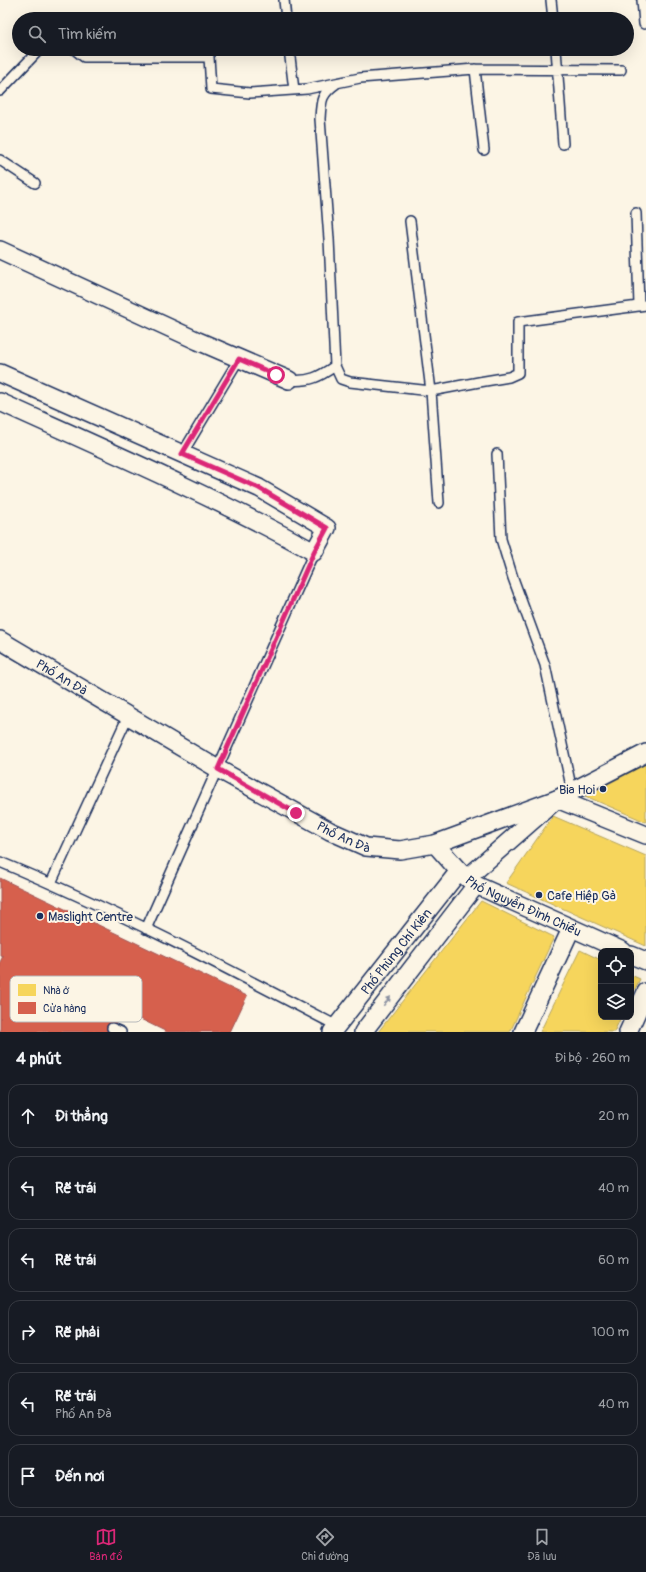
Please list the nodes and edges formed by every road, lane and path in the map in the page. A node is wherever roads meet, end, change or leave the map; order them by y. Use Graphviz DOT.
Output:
graph roads {
  1 [pos="284,0"];
  2 [pos="551,0"];
  3 [pos="642,0"];
  4 [pos="285,12"];
  5 [pos="552,12"];
  6 [pos="644,24"];
  7 [pos="33,56"];
  8 [pos="83,56"];
  9 [pos="290,56"];
  10 [pos="557,56"];
  11 [pos="475,69"];
  12 [pos="621,70"];
  13 [pos="558,71"];
  14 [pos="336,83"];
  15 [pos="294,90"];
  16 [pos="0,91"];
  17 [pos="563,144"];
  18 [pos="484,150"];
  19 [pos="0,160"];
  20 [pos="35,183"];
  21 [pos="636,213"];
  22 [pos="410,221"];
  23 [pos="0,250"];
  24 [pos="643,306"];
  25 [pos="239,359"];
  26 [pos="335,366"];
  27 [pos="0,373"];
  28 [pos="289,380"];
  29 [pos="431,391"];
  30 [pos="0,402"];
  31 [pos="182,454"];
  32 [pos="497,454"];
  33 [pos="439,503"];
  34 [pos="314,552"];
  35 [pos="0,640"];
  36 [pos="128,716"];
  37 [pos="646,753"];
  38 [pos="218,769"];
  39 [pos="564,795"];
  40 [pos="646,836"];
  41 [pos="435,844"];
  42 [pos="0,862"];
  43 [pos="467,878"];
  44 [pos="51,882"];
  45 [pos="146,929"];
  46 [pos="571,929"];
  47 [pos="615,948"];
  48 [pos="634,956"];
  49 [pos="646,961"];
  50 [pos="646,992"];
  51 [pos="112,1028"];
  52 [pos="334,1029"];
  53 [pos="121,1032"];
  54 [pos="363,1032"];
  55 [pos="523,1032"];
  56 [pos="628,1032"];
  1 -- 4 [label="lane"];
  2 -- 5 [label="lane"];
  3 -- 6 [label="lane"];
  7 -- 16 [label="lane"];
  8 -- 15 [label="lane"];
  9 -- 15 [label="lane"];
  10 -- 13 [label="lane"];
  11 -- 13 [label="lane"];
  11 -- 14 [label="lane"];
  11 -- 18 [label="lane"];
  12 -- 13 [label="lane"];
  13 -- 17 [label="lane"];
  14 -- 15 [label="lane"];
  14 -- 26 [label="lane"];
  19 -- 20 [label="lane"];
  21 -- 24 [label="lane"];
  22 -- 29 [label="lane"];
  23 -- 25 [label="street"];
  24 -- 29 [label="lane"];
  25 -- 28 [label="street"];
  25 -- 31 [label="lane"];
  26 -- 28 [label="lane"];
  26 -- 29 [label="lane"];
  27 -- 31 [label="street"];
  29 -- 33 [label="lane"];
  30 -- 34 [label="street"];
  31 -- 34 [label="street"];
  32 -- 39 [label="lane"];
  34 -- 38 [label="lane"];
  35 -- 36 [label="street, Phố An Đà"];
  36 -- 38 [label="street, Phố An Đà"];
  36 -- 44 [label="lane"];
  37 -- 39 [label="street, Phố An Đà"];
  38 -- 41 [label="street, Phố An Đà"];
  38 -- 45 [label="lane"];
  39 -- 40 [label="street"];
  39 -- 41 [label="street, Phố An Đà"];
  39 -- 43 [label="street"];
  41 -- 43 [label="street, Phố Nguyễn Đình Chiểu"];
  42 -- 44 [label="lane"];
  43 -- 46 [label="street, Phố Nguyễn Đình Chiểu"];
  43 -- 52 [label="street, Phố Phùng Chí Kiên"];
  54 -- 43 [label="street, Phố Phùng Chí Kiên, one-way"];
  44 -- 45 [label="lane"];
  45 -- 52 [label="lane"];
  46 -- 47 [label="street, Phố Nguyễn Đình Chiểu"];
  46 -- 55 [label="street"];
  48 -- 49 [label="street"];
  50 -- 56 [label="street"];
  51 -- 53 [label="lane"];
}
